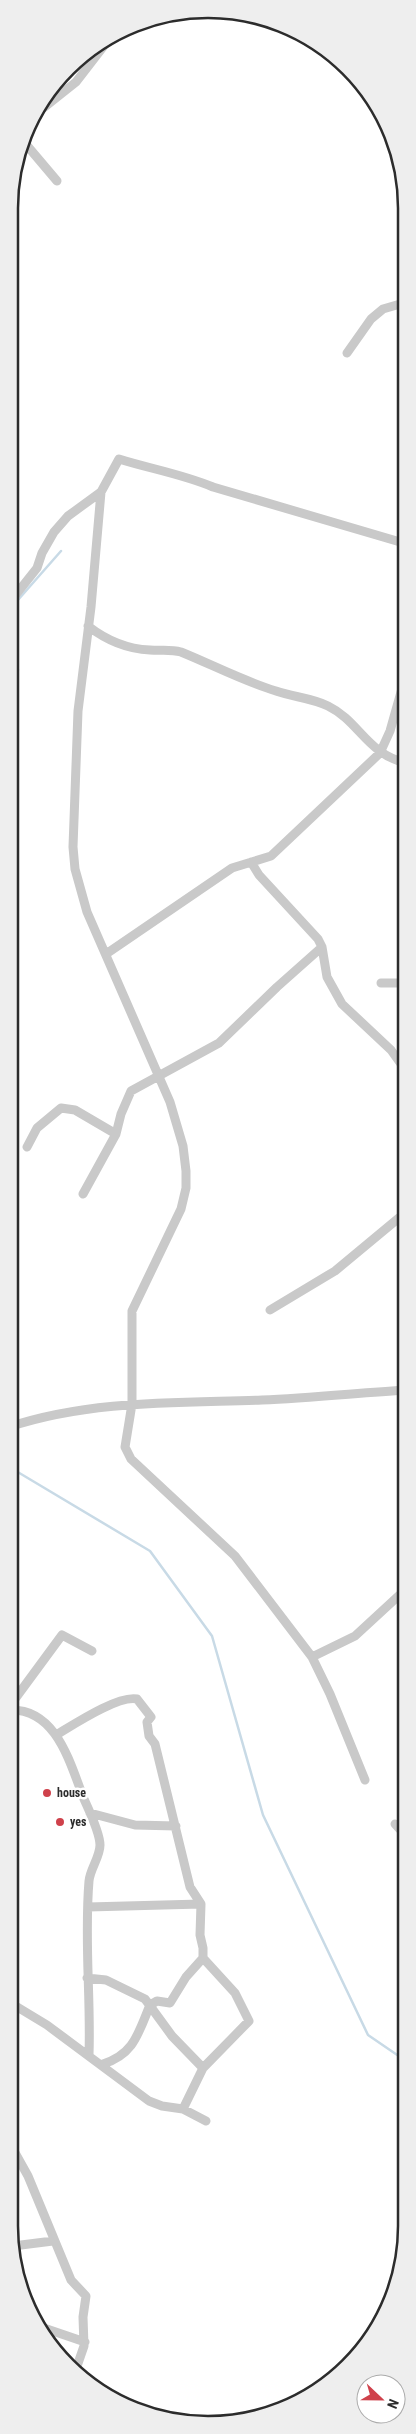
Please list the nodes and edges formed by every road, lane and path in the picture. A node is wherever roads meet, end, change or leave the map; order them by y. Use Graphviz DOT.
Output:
graph roads {
  1 [pos="99,52"];
  2 [pos="49,103"];
  3 [pos="28,147"];
  4 [pos="57,180"];
  5 [pos="398,305"];
  6 [pos="347,353"];
  7 [pos="101,492"];
  8 [pos="398,541"];
  9 [pos="18,592"];
  10 [pos="88,626"];
  11 [pos="398,700"];
  12 [pos="380,753"];
  13 [pos="398,760"];
  14 [pos="251,862"];
  15 [pos="322,947"];
  16 [pos="106,954"];
  17 [pos="381,983"];
  18 [pos="398,983"];
  19 [pos="398,1060"];
  20 [pos="158,1077"];
  21 [pos="116,1134"];
  22 [pos="27,1146"];
  23 [pos="83,1194"];
  24 [pos="398,1219"];
  25 [pos="270,1310"];
  26 [pos="398,1391"];
  27 [pos="132,1404"];
  28 [pos="18,1424"];
  29 [pos="398,1596"];
  30 [pos="92,1651"];
  31 [pos="312,1657"];
  32 [pos="18,1696"];
  33 [pos="18,1710"];
  34 [pos="56,1734"];
  35 [pos="365,1780"];
  36 [pos="90,1813"];
  37 [pos="395,1824"];
  38 [pos="176,1826"];
  39 [pos="398,1827"];
  40 [pos="201,1904"];
  41 [pos="88,1907"];
  42 [pos="203,1958"];
  43 [pos="87,1978"];
  44 [pos="150,2005"];
  45 [pos="18,2007"];
  46 [pos="89,2055"];
  47 [pos="103,2064"];
  48 [pos="203,2068"];
  49 [pos="183,2109"];
  50 [pos="206,2120"];
  51 [pos="18,2158"];
  52 [pos="53,2241"];
  53 [pos="19,2245"];
  54 [pos="49,2330"];
  55 [pos="85,2342"];
  56 [pos="77,2365"];
  1 -- 2 [label="street"];
  3 -- 4 [label="street"];
  5 -- 6 [label="street"];
  7 -- 8 [label="street"];
  7 -- 9 [label="street"];
  7 -- 10 [label="street"];
  10 -- 12 [label="street"];
  10 -- 16 [label="street"];
  11 -- 12 [label="street"];
  12 -- 13 [label="street"];
  12 -- 14 [label="street"];
  14 -- 15 [label="street"];
  14 -- 16 [label="street"];
  15 -- 19 [label="street"];
  15 -- 20 [label="street"];
  16 -- 20 [label="street"];
  17 -- 18 [label="street"];
  20 -- 21 [label="street"];
  20 -- 27 [label="street"];
  21 -- 22 [label="street"];
  21 -- 23 [label="street"];
  24 -- 25 [label="street"];
  26 -- 27 [label="street"];
  27 -- 28 [label="street"];
  27 -- 31 [label="street"];
  29 -- 31 [label="street"];
  30 -- 32 [label="street"];
  31 -- 35 [label="street"];
  33 -- 34 [label="street"];
  34 -- 36 [label="street"];
  34 -- 38 [label="street"];
  36 -- 38 [label="street"];
  36 -- 41 [label="street"];
  37 -- 39 [label="street"];
  38 -- 40 [label="street"];
  40 -- 41 [label="street"];
  40 -- 42 [label="street"];
  41 -- 43 [label="street"];
  42 -- 44 [label="street"];
  42 -- 48 [label="street"];
  43 -- 44 [label="street"];
  43 -- 46 [label="street"];
  44 -- 47 [label="street"];
  44 -- 48 [label="street"];
  45 -- 46 [label="street"];
  46 -- 47 [label="street"];
  47 -- 49 [label="street"];
  48 -- 49 [label="street"];
  49 -- 50 [label="street"];
  51 -- 52 [label="street"];
  52 -- 53 [label="street"];
  52 -- 55 [label="street"];
  54 -- 55 [label="street"];
  55 -- 56 [label="street"];
}
